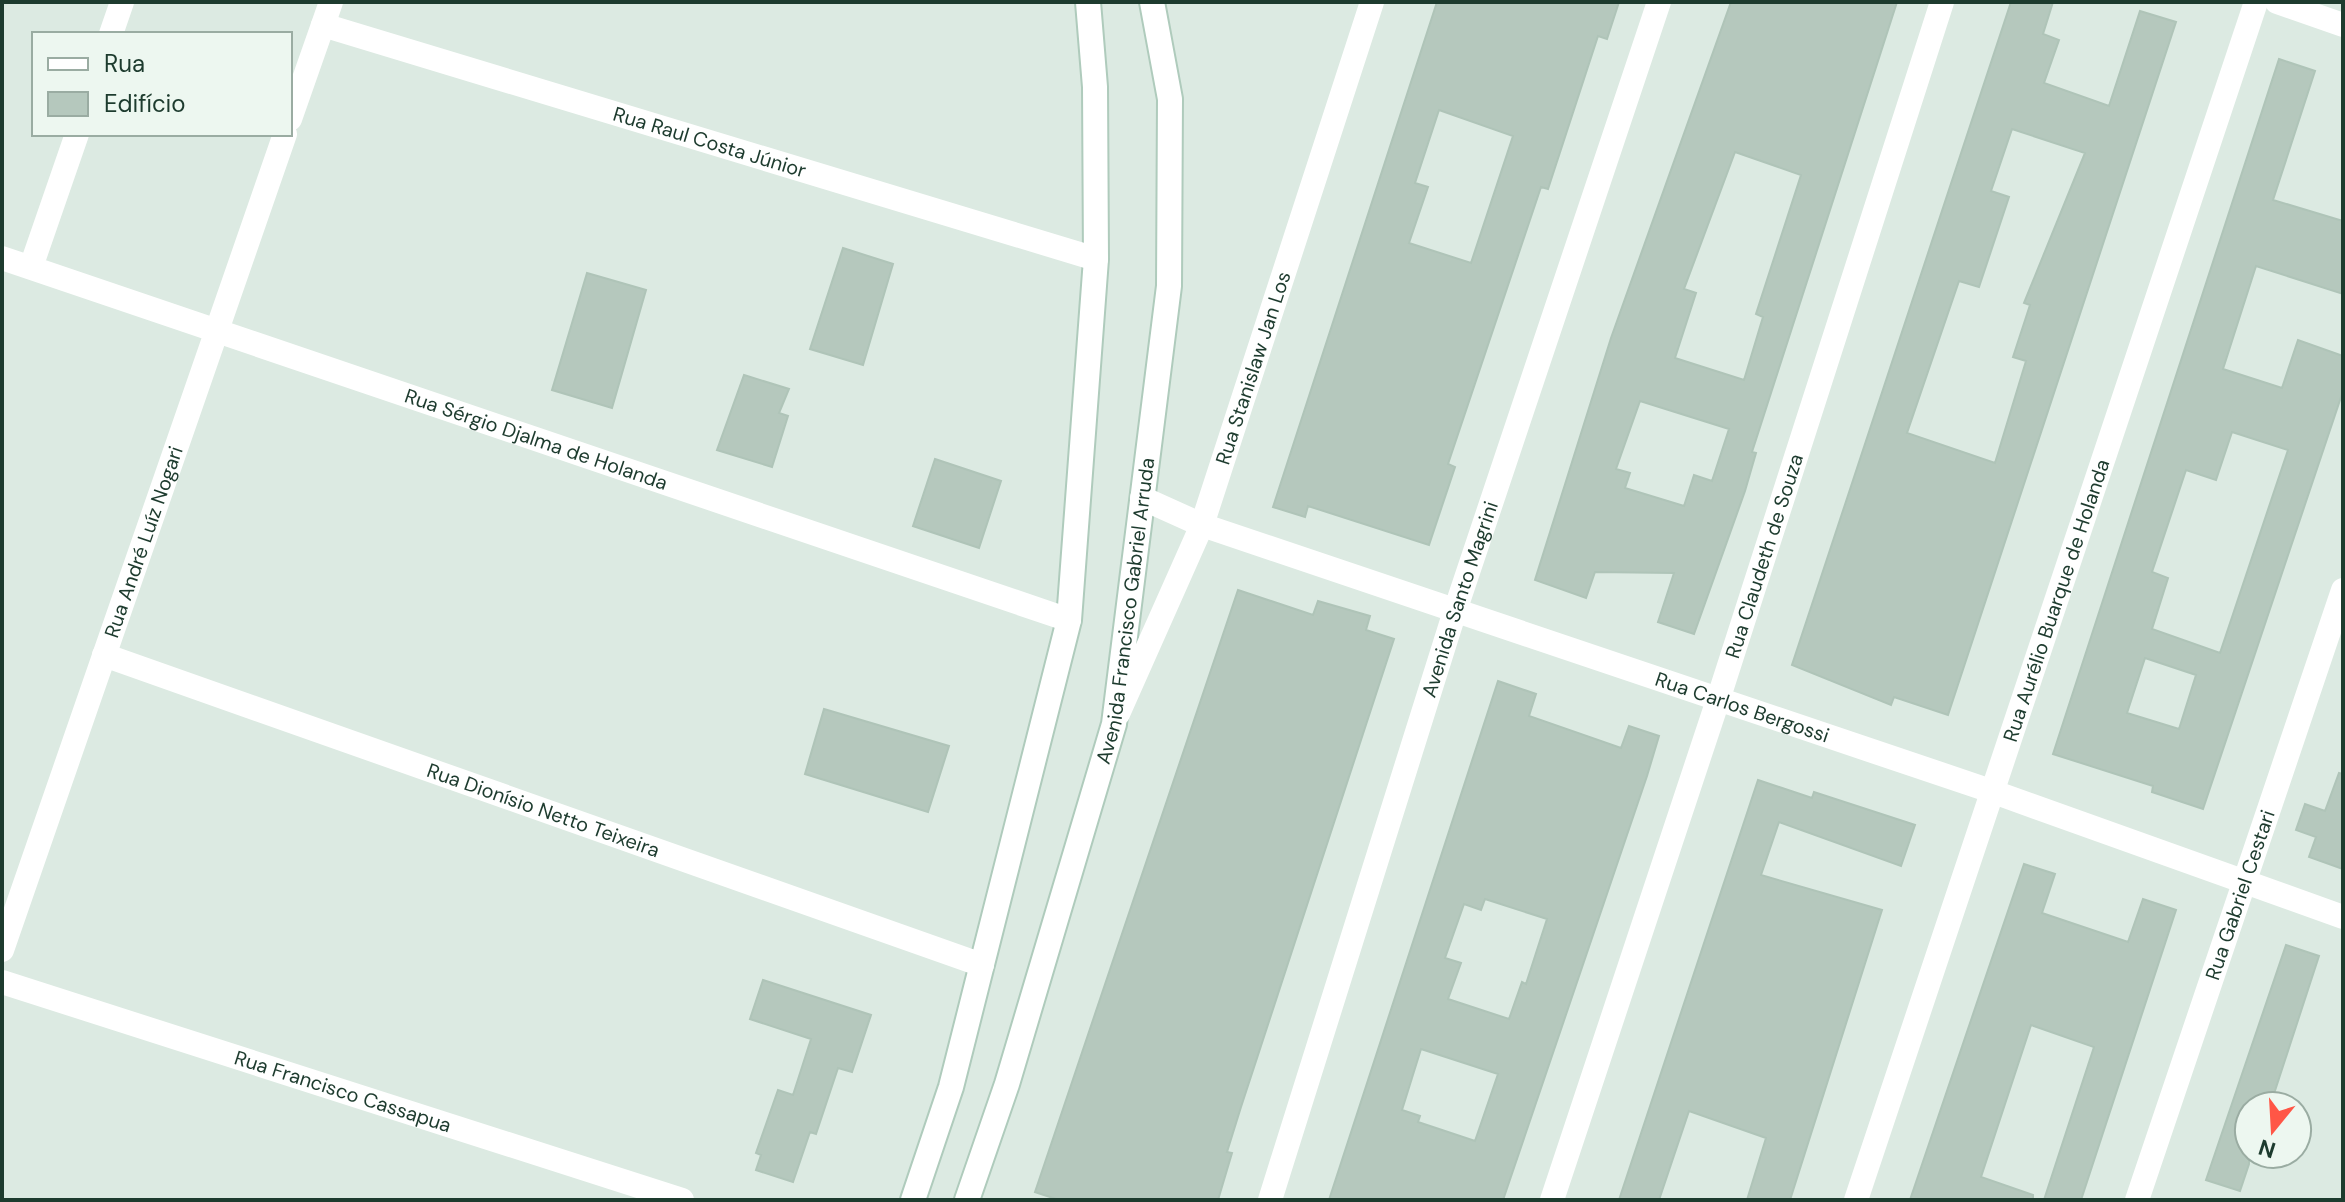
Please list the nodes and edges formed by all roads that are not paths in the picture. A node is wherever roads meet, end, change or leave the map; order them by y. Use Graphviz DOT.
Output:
graph roads {
  1 [pos="122,2"];
  2 [pos="1088,2"];
  3 [pos="1152,2"];
  4 [pos="1372,2"];
  5 [pos="1659,2"];
  6 [pos="1942,2"];
  7 [pos="2256,2"];
  8 [pos="2277,2"];
  9 [pos="327,13"];
  10 [pos="2343,25"];
  11 [pos="112,32"];
  12 [pos="292,113"];
  13 [pos="76,136"];
  14 [pos="284,136"];
  15 [pos="2,258"];
  16 [pos="1096,259"];
  17 [pos="31,267"];
  18 [pos="216,331"];
  19 [pos="1142,498"];
  20 [pos="1202,525"];
  21 [pos="2343,590"];
  22 [pos="1455,611"];
  23 [pos="1069,620"];
  24 [pos="104,655"];
  25 [pos="1718,700"];
  26 [pos="1114,724"];
  27 [pos="1991,791"];
  28 [pos="2246,882"];
  29 [pos="2343,917"];
  30 [pos="2,950"];
  31 [pos="982,965"];
  32 [pos="2,982"];
  33 [pos="682,1200"];
  34 [pos="913,1200"];
  35 [pos="967,1200"];
  36 [pos="1270,1200"];
  37 [pos="1552,1200"];
  38 [pos="1856,1200"];
  39 [pos="2137,1200"];
  1 -- 11 [label="street"];
  2 -- 16 [label="street"];
  3 -- 19 [label="street, Avenida Francisco Gabriel Arruda"];
  4 -- 20 [label="street, Rua Stanislaw Jan Los"];
  5 -- 22 [label="street, Avenida Santo Magrini"];
  6 -- 25 [label="street, Rua Claudeth de Souza"];
  7 -- 27 [label="street, Rua Aurélio Buarque de Holanda"];
  8 -- 10 [label="street"];
  9 -- 12 [label="street"];
  9 -- 16 [label="street, Rua Raul Costa Júnior"];
  13 -- 17 [label="street"];
  14 -- 18 [label="street, Rua André Luíz Nogari"];
  15 -- 17 [label="street, Rua Sérgio Djalma de Holanda"];
  16 -- 23 [label="street"];
  17 -- 18 [label="street, Rua Sérgio Djalma de Holanda"];
  18 -- 23 [label="street, Rua Sérgio Djalma de Holanda"];
  18 -- 24 [label="street, Rua André Luíz Nogari"];
  19 -- 20 [label="street, Rua Carlos Bergossi"];
  19 -- 26 [label="street, Avenida Francisco Gabriel Arruda"];
  20 -- 22 [label="street, Rua Carlos Bergossi"];
  20 -- 26 [label="street, Rua Stanislaw Jan Los"];
  21 -- 28 [label="street, Rua Gabriel Cestari"];
  22 -- 25 [label="street, Rua Carlos Bergossi"];
  22 -- 36 [label="street, Avenida Santo Magrini"];
  23 -- 31 [label="street"];
  24 -- 30 [label="street, Rua André Luíz Nogari"];
  24 -- 31 [label="street, Rua Dionísio Netto Teixeira"];
  25 -- 27 [label="street, Rua Carlos Bergossi"];
  25 -- 37 [label="street, Rua Claudeth de Souza"];
  26 -- 35 [label="street, Avenida Francisco Gabriel Arruda"];
  27 -- 28 [label="street, Rua Carlos Bergossi"];
  27 -- 38 [label="street, Rua Aurélio Buarque de Holanda"];
  28 -- 29 [label="street, Rua Carlos Bergossi"];
  28 -- 39 [label="street, Rua Gabriel Cestari"];
  31 -- 34 [label="street"];
  32 -- 33 [label="street, Rua Francisco Cassapua"];
}
